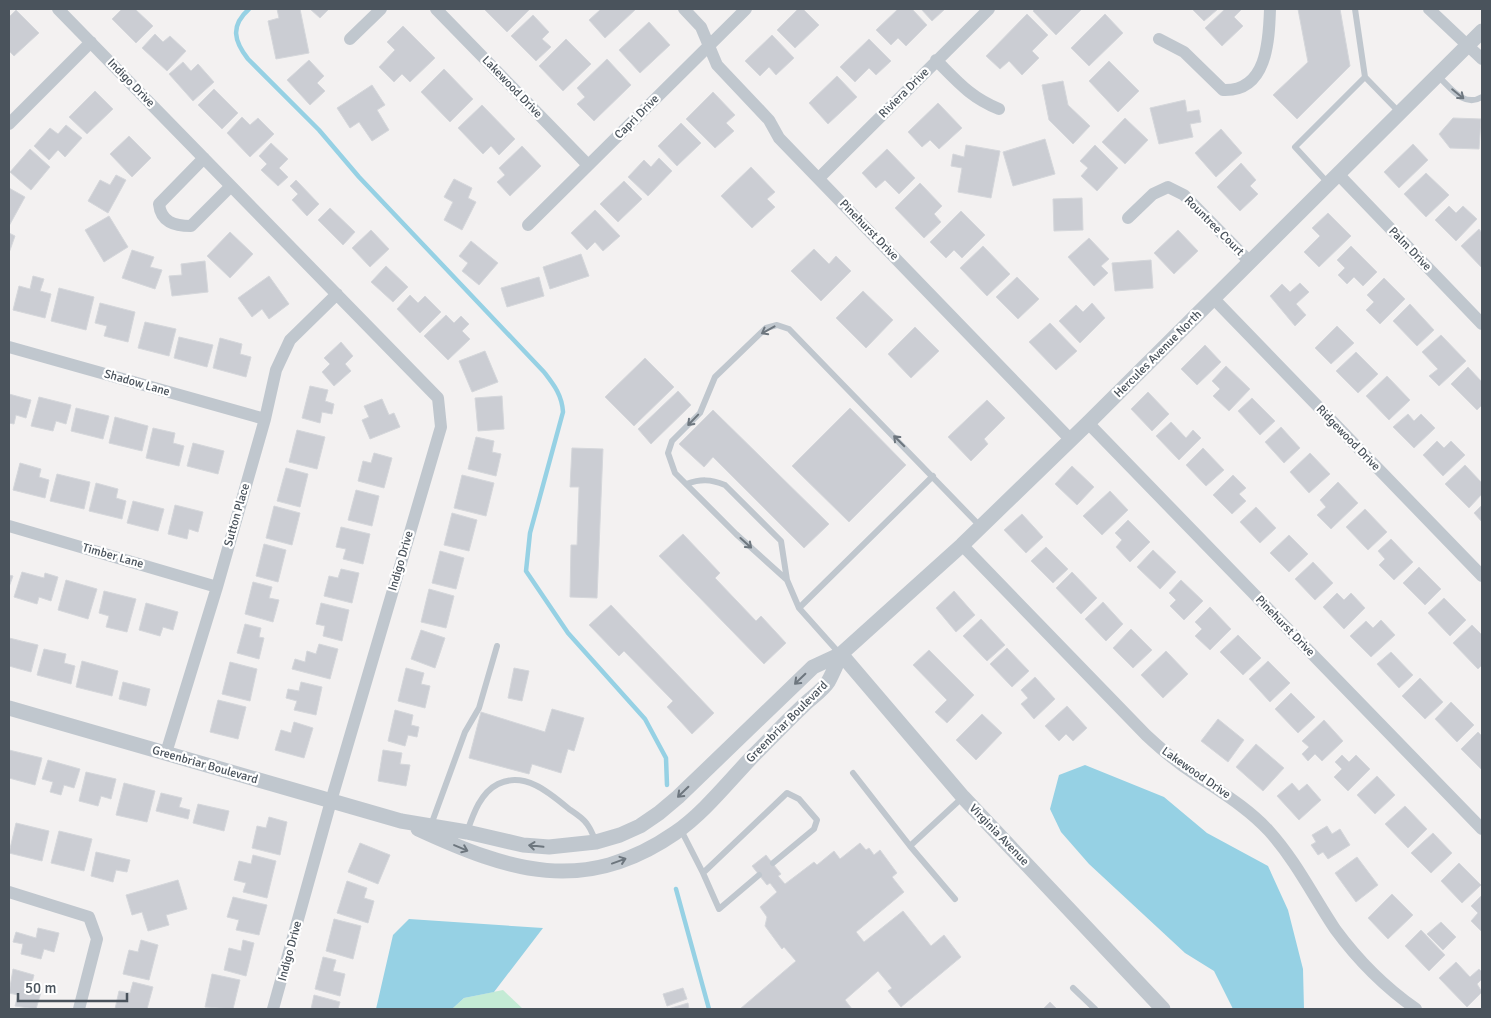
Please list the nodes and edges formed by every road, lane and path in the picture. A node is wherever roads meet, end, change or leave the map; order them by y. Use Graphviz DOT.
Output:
graph roads {
  1 [pos="58,9"];
  2 [pos="380,9"];
  3 [pos="436,9"];
  4 [pos="684,9"];
  5 [pos="746,9"];
  6 [pos="989,9"];
  7 [pos="1270,9"];
  8 [pos="1355,9"];
  9 [pos="1436,13"];
  10 [pos="1482,31"];
  11 [pos="350,39"];
  12 [pos="1159,40"];
  13 [pos="91,42"];
  14 [pos="709,45"];
  15 [pos="1468,45"];
  16 [pos="1482,59"];
  17 [pos="936,60"];
  18 [pos="1438,75"];
  19 [pos="1365,77"];
  20 [pos="1482,97"];
  21 [pos="1000,109"];
  22 [pos="1400,112"];
  23 [pos="9,124"];
  24 [pos="204,158"];
  25 [pos="588,165"];
  26 [pos="819,178"];
  27 [pos="1333,179"];
  28 [pos="231,186"];
  29 [pos="1128,218"];
  30 [pos="528,225"];
  31 [pos="1250,262"];
  32 [pos="337,294"];
  33 [pos="1214,299"];
  34 [pos="1482,324"];
  35 [pos="9,347"];
  36 [pos="264,419"];
  37 [pos="1088,423"];
  38 [pos="1071,440"];
  39 [pos="933,476"];
  40 [pos="686,484"];
  41 [pos="9,526"];
  42 [pos="981,527"];
  43 [pos="962,545"];
  44 [pos="1482,576"];
  45 [pos="787,580"];
  46 [pos="217,587"];
  47 [pos="798,608"];
  48 [pos="497,646"];
  49 [pos="841,654"];
  50 [pos="9,708"];
  51 [pos="166,753"];
  52 [pos="853,773"];
  53 [pos="962,797"];
  54 [pos="331,802"];
  55 [pos="401,821"];
  56 [pos="430,826"];
  57 [pos="680,829"];
  58 [pos="1482,829"];
  59 [pos="467,832"];
  60 [pos="596,842"];
  61 [pos="910,846"];
  62 [pos="773,863"];
  63 [pos="703,873"];
  64 [pos="759,876"];
  65 [pos="9,892"];
  66 [pos="955,899"];
  67 [pos="1073,988"];
  68 [pos="1158,1008"];
  69 [pos="79,1009"];
  70 [pos="273,1009"];
  71 [pos="1095,1009"];
  72 [pos="1416,1009"];
  1 -- 13 [label="street, Indigo Drive"];
  2 -- 11 [label="street"];
  3 -- 25 [label="street, Lakewood Drive"];
  4 -- 14 [label="street, Pinehurst Drive"];
  5 -- 14 [label="street, Capri Drive"];
  6 -- 17 [label="street, Riviera Drive"];
  7 -- 12 [label="street"];
  8 -- 19 [label="lane"];
  9 -- 15 [label="street"];
  10 -- 15 [label="street, Hercules Avenue North"];
  13 -- 23 [label="street"];
  13 -- 24 [label="street, Indigo Drive"];
  14 -- 25 [label="street, Capri Drive"];
  14 -- 26 [label="street, Pinehurst Drive"];
  15 -- 16 [label="street"];
  15 -- 18 [label="street, Hercules Avenue North"];
  17 -- 21 [label="street"];
  17 -- 26 [label="street, Riviera Drive"];
  18 -- 20 [label="lane, one-way"];
  18 -- 22 [label="street, Hercules Avenue North"];
  19 -- 22 [label="lane"];
  19 -- 27 [label="lane"];
  22 -- 27 [label="street, Hercules Avenue North"];
  24 -- 28 [label="street, Indigo Drive"];
  24 -- 28 [label="street"];
  25 -- 30 [label="street, Capri Drive"];
  26 -- 38 [label="street, Pinehurst Drive"];
  27 -- 31 [label="street, Hercules Avenue North"];
  27 -- 34 [label="street, Palm Drive"];
  28 -- 32 [label="street, Indigo Drive"];
  29 -- 31 [label="street, Rountree Court"];
  31 -- 33 [label="street, Hercules Avenue North"];
  32 -- 36 [label="street, Sutton Place"];
  32 -- 54 [label="street, Indigo Drive"];
  33 -- 37 [label="street, Hercules Avenue North"];
  33 -- 44 [label="street, Ridgewood Drive"];
  35 -- 36 [label="street, Shadow Lane"];
  36 -- 46 [label="street, Sutton Place"];
  37 -- 38 [label="street, Hercules Avenue North"];
  37 -- 58 [label="street, Pinehurst Drive"];
  38 -- 42 [label="street, Hercules Avenue North"];
  39 -- 40 [label="lane, one-way"];
  39 -- 42 [label="lane"];
  39 -- 47 [label="lane"];
  40 -- 45 [label="lane, one-way"];
  40 -- 45 [label="lane"];
  41 -- 46 [label="street, Timber Lane"];
  42 -- 43 [label="street, Hercules Avenue North"];
  43 -- 49 [label="street, Hercules Avenue North"];
  43 -- 72 [label="street, Lakewood Drive"];
  45 -- 47 [label="lane"];
  46 -- 51 [label="street, Sutton Place"];
  47 -- 49 [label="lane"];
  48 -- 56 [label="lane"];
  49 -- 53 [label="street, Virginia Avenue"];
  49 -- 57 [label="street, Greenbriar Boulevard"];
  49 -- 60 [label="street, Greenbriar Boulevard, one-way"];
  50 -- 51 [label="street, Greenbriar Boulevard"];
  51 -- 54 [label="street, Greenbriar Boulevard"];
  52 -- 61 [label="lane"];
  53 -- 61 [label="lane"];
  53 -- 68 [label="street, Virginia Avenue"];
  54 -- 55 [label="street, Greenbriar Boulevard"];
  54 -- 70 [label="street, Indigo Drive"];
  55 -- 56 [label="street, Greenbriar Boulevard"];
  55 -- 57 [label="street, Greenbriar Boulevard, one-way"];
  56 -- 59 [label="street, Greenbriar Boulevard"];
  57 -- 63 [label="lane"];
  60 -- 59 [label="street, Greenbriar Boulevard, one-way"];
  59 -- 60 [label="lane"];
  61 -- 66 [label="lane"];
  62 -- 63 [label="lane"];
  63 -- 64 [label="lane"];
  65 -- 69 [label="street"];
  67 -- 71 [label="lane"];
}
